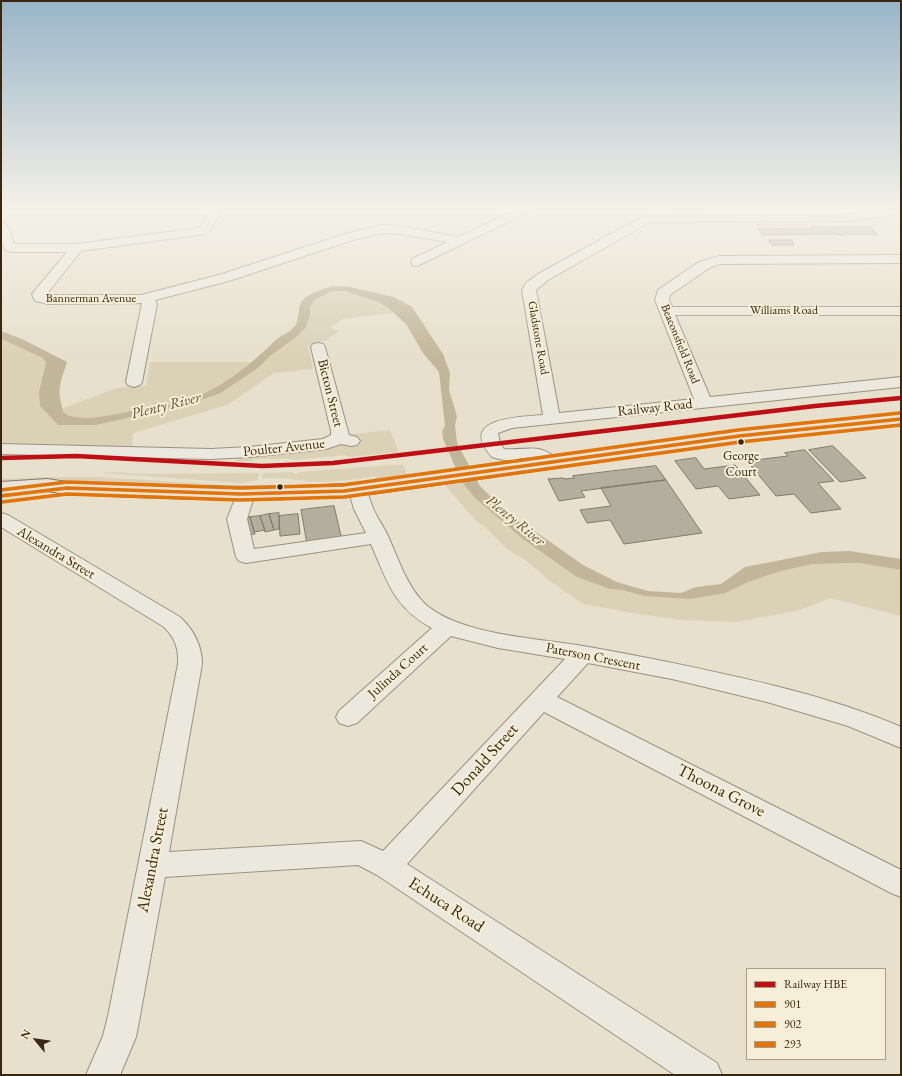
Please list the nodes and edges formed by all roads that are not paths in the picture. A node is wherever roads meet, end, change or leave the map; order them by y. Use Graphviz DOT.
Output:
graph roads {
  1 [pos="68,259"];
  2 [pos="281,259"];
  3 [pos="424,259"];
  4 [pos="574,259"];
  5 [pos="881,259"];
  6 [pos="418,262"];
  7 [pos="147,298"];
  8 [pos="666,311"];
  9 [pos="901,311"];
  10 [pos="318,347"];
  11 [pos="134,382"];
  12 [pos="901,382"];
  13 [pos="704,403"];
  14 [pos="552,419"];
  15 [pos="901,419"];
  16 [pos="345,440"];
  17 [pos="1,449"];
  18 [pos="550,463"];
  19 [pos="1,488"];
  20 [pos="66,488"];
  21 [pos="357,490"];
  22 [pos="246,493"];
  23 [pos="1,496"];
  24 [pos="1,519"];
  25 [pos="1,532"];
  26 [pos="379,537"];
  27 [pos="448,626"];
  28 [pos="187,643"];
  29 [pos="582,654"];
  30 [pos="540,699"];
  31 [pos="348,717"];
  32 [pos="901,738"];
  33 [pos="152,865"];
  34 [pos="387,866"];
  35 [pos="901,884"];
  36 [pos="103,1075"];
  37 [pos="705,1075"];
  1 -- 7 [label="street, Bannerman Avenue"];
  2 -- 7 [label="street, Bannerman Avenue"];
  3 -- 6 [label="street"];
  4 -- 14 [label="street, Gladstone Road"];
  5 -- 8 [label="street, Beaconsfield Road"];
  7 -- 11 [label="street"];
  8 -- 9 [label="street, Williams Road"];
  8 -- 13 [label="street, Beaconsfield Road"];
  10 -- 16 [label="street, Bicton Street"];
  12 -- 13 [label="street, Railway Road"];
  13 -- 14 [label="street, Railway Road"];
  14 -- 18 [label="street, Railway Road"];
  15 -- 18 [label="main road"];
  16 -- 17 [label="street, Poulter Avenue"];
  18 -- 21 [label="main road"];
  19 -- 20 [label="main road"];
  20 -- 22 [label="main road"];
  20 -- 23 [label="main road"];
  21 -- 22 [label="main road"];
  21 -- 26 [label="street, Paterson Crescent"];
  22 -- 26 [label="street"];
  24 -- 28 [label="street, Alexandra Street"];
  25 -- 28 [label="street, Alexandra Street"];
  26 -- 27 [label="street, Paterson Crescent"];
  27 -- 29 [label="street, Paterson Crescent"];
  27 -- 31 [label="street, Julinda Court"];
  28 -- 33 [label="street, Alexandra Street"];
  29 -- 30 [label="street, Donald Street"];
  29 -- 32 [label="street, Paterson Crescent"];
  30 -- 34 [label="street, Donald Street"];
  30 -- 35 [label="street, Thoona Grove"];
  33 -- 34 [label="street, Echuca Road"];
  33 -- 36 [label="street, Alexandra Street"];
  34 -- 37 [label="street, Echuca Road"];
}
